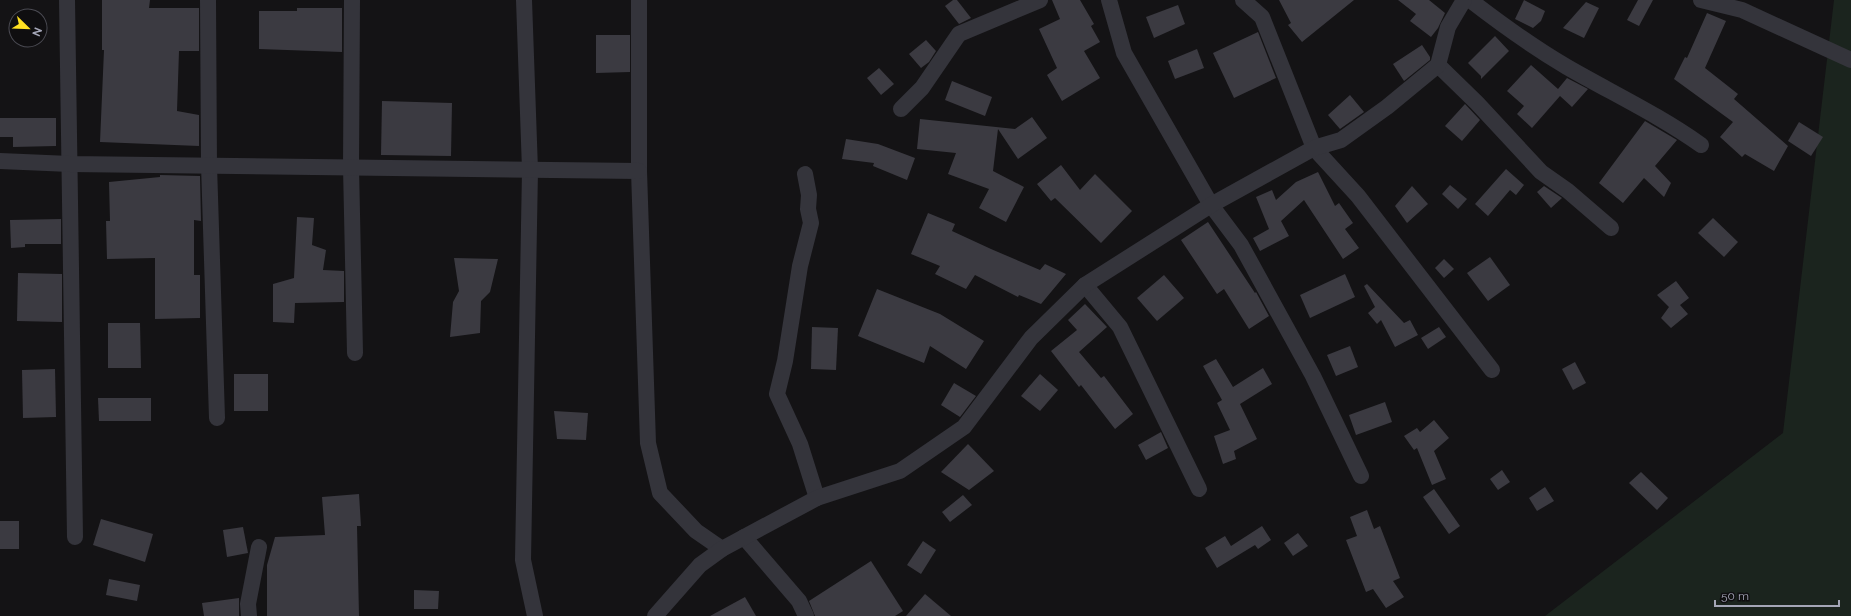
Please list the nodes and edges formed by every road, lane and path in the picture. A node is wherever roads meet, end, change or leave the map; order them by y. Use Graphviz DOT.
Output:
graph roads {
  1 [pos="67,0"];
  2 [pos="208,0"];
  3 [pos="352,0"];
  4 [pos="524,0"];
  5 [pos="639,0"];
  6 [pos="1040,0"];
  7 [pos="1109,0"];
  8 [pos="1243,0"];
  9 [pos="1464,0"];
  10 [pos="1470,0"];
  11 [pos="1701,0"];
  12 [pos="1851,60"];
  13 [pos="1438,65"];
  14 [pos="900,109"];
  15 [pos="1701,145"];
  16 [pos="1314,148"];
  17 [pos="0,161"];
  18 [pos="70,164"];
  19 [pos="209,165"];
  20 [pos="351,168"];
  21 [pos="530,170"];
  22 [pos="639,171"];
  23 [pos="805,174"];
  24 [pos="1211,205"];
  25 [pos="1611,228"];
  26 [pos="1085,285"];
  27 [pos="355,353"];
  28 [pos="1492,370"];
  29 [pos="217,418"];
  30 [pos="1362,476"];
  31 [pos="1199,489"];
  32 [pos="817,498"];
  33 [pos="75,537"];
  34 [pos="744,537"];
  35 [pos="259,547"];
  36 [pos="722,549"];
  37 [pos="249,616"];
  38 [pos="535,616"];
  39 [pos="655,616"];
  40 [pos="806,616"];
  1 -- 18 [label="street"];
  2 -- 19 [label="street"];
  3 -- 20 [label="street"];
  4 -- 21 [label="street"];
  5 -- 22 [label="street"];
  6 -- 14 [label="street"];
  7 -- 24 [label="street"];
  8 -- 16 [label="street"];
  9 -- 13 [label="street"];
  10 -- 15 [label="street"];
  11 -- 12 [label="street"];
  13 -- 16 [label="street"];
  13 -- 25 [label="street"];
  16 -- 24 [label="street"];
  16 -- 28 [label="street"];
  17 -- 18 [label="street"];
  18 -- 19 [label="street"];
  18 -- 33 [label="street"];
  19 -- 20 [label="street"];
  19 -- 29 [label="street"];
  20 -- 21 [label="street"];
  20 -- 27 [label="street"];
  21 -- 22 [label="street"];
  21 -- 38 [label="street"];
  22 -- 36 [label="street"];
  23 -- 32 [label="street"];
  24 -- 26 [label="street"];
  24 -- 30 [label="street"];
  26 -- 31 [label="street"];
  26 -- 32 [label="street"];
  32 -- 34 [label="street"];
  34 -- 36 [label="street"];
  34 -- 40 [label="street"];
  35 -- 37 [label="street"];
  36 -- 39 [label="street"];
}
